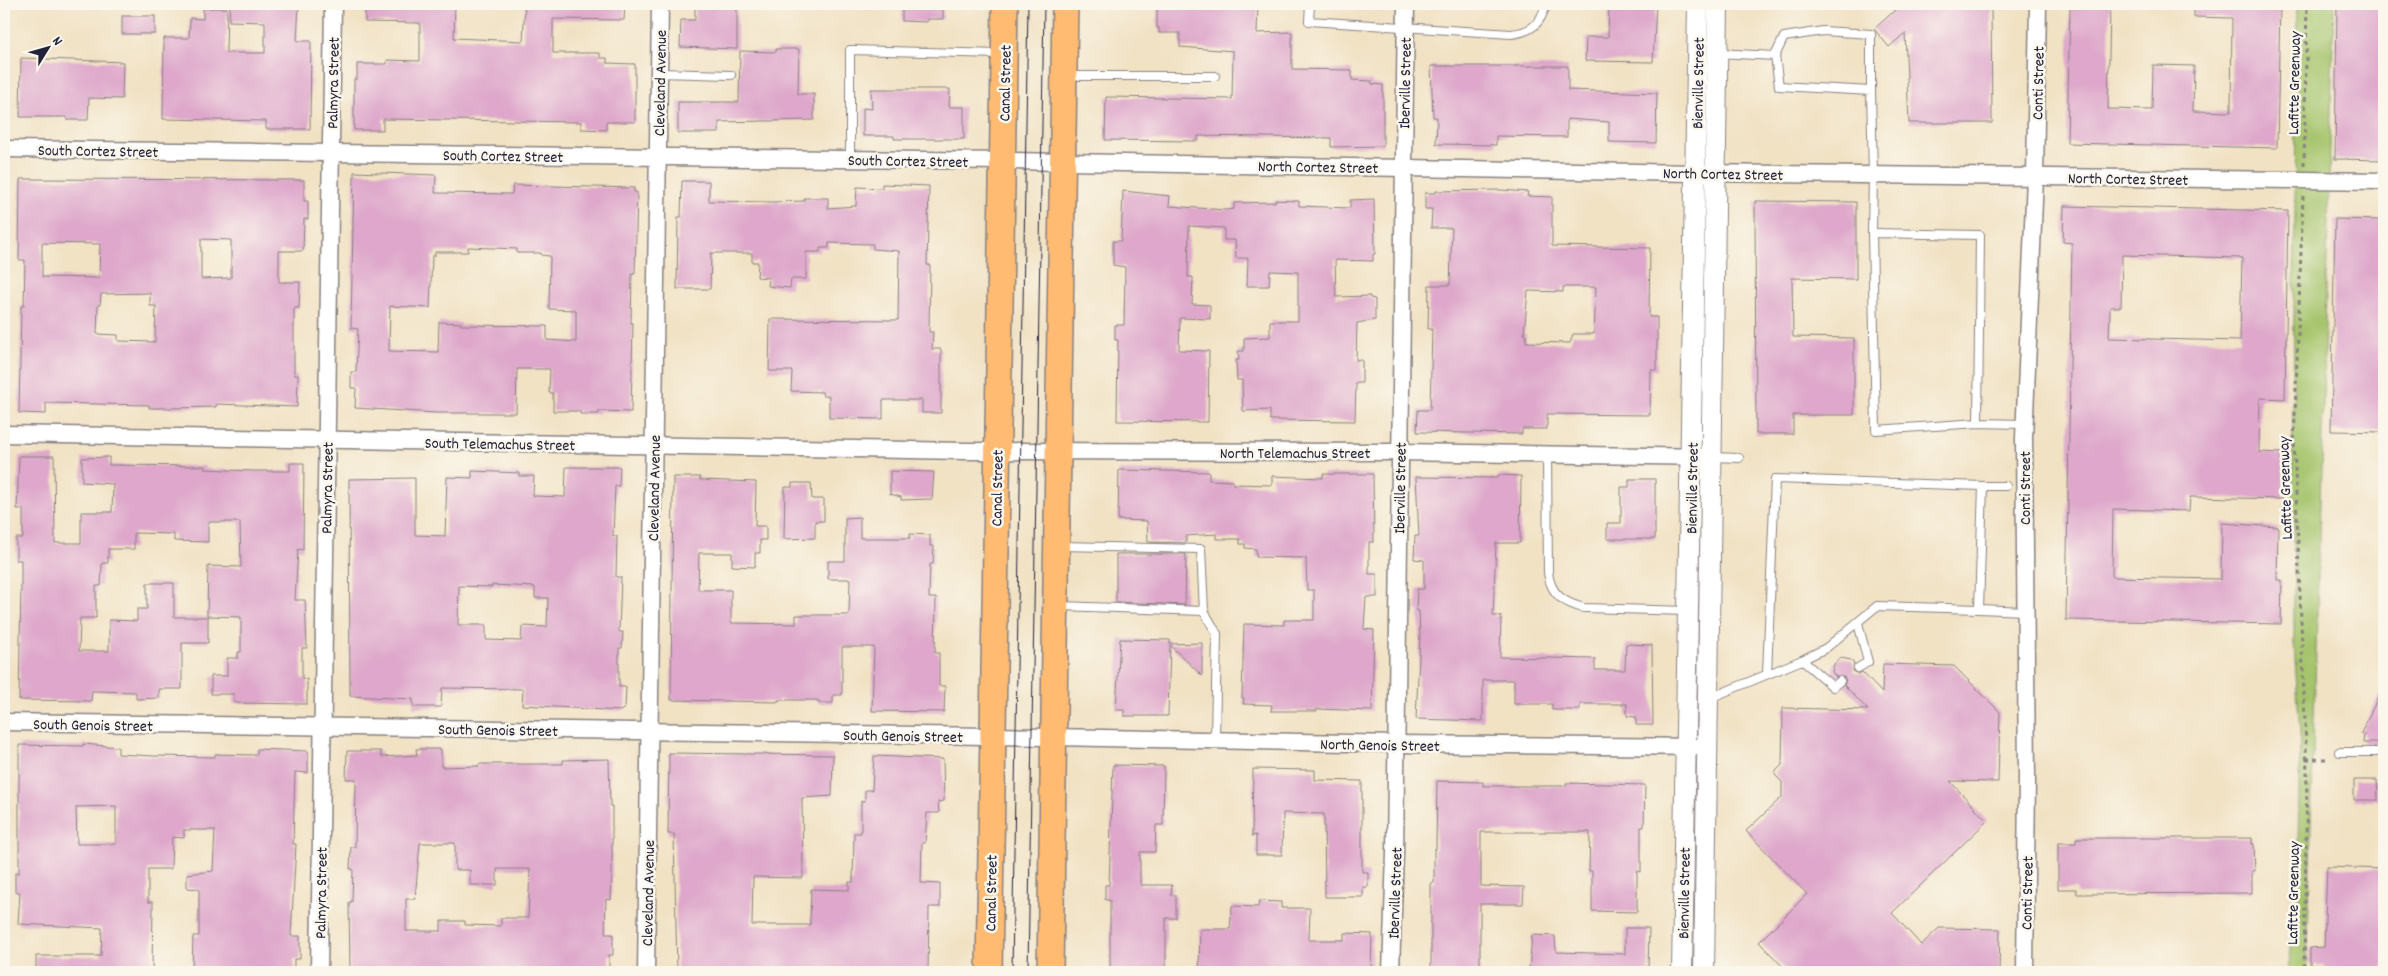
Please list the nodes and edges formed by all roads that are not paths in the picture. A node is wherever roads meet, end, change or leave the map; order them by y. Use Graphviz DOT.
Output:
graph roads {
  1 [pos="333,4"];
  2 [pos="660,4"];
  3 [pos="1005,4"];
  4 [pos="1065,4"];
  5 [pos="1310,4"];
  6 [pos="1406,4"];
  7 [pos="1546,4"];
  8 [pos="1698,4"];
  9 [pos="1718,4"];
  10 [pos="2038,4"];
  11 [pos="1405,26"];
  12 [pos="1717,53"];
  13 [pos="1004,54"];
  14 [pos="1775,56"];
  15 [pos="659,73"];
  16 [pos="731,75"];
  17 [pos="1064,76"];
  18 [pos="1215,76"];
  19 [pos="1871,91"];
  20 [pos="4,149"];
  21 [pos="331,153"];
  22 [pos="658,157"];
  23 [pos="850,159"];
  24 [pos="1002,161"];
  25 [pos="1062,162"];
  26 [pos="1403,167"];
  27 [pos="1715,172"];
  28 [pos="1695,173"];
  29 [pos="1873,175"];
  30 [pos="2035,177"];
  31 [pos="2384,181"];
  32 [pos="1872,232"];
  33 [pos="1978,423"];
  34 [pos="2024,424"];
  35 [pos="4,434"];
  36 [pos="327,440"];
  37 [pos="654,446"];
  38 [pos="997,451"];
  39 [pos="1058,452"];
  40 [pos="1399,452"];
  41 [pos="1547,454"];
  42 [pos="1691,457"];
  43 [pos="1712,457"];
  44 [pos="1739,458"];
  45 [pos="1983,486"];
  46 [pos="2006,486"];
  47 [pos="1056,546"];
  48 [pos="1055,605"];
  49 [pos="1979,609"];
  50 [pos="1204,611"];
  51 [pos="1688,611"];
  52 [pos="2025,611"];
  53 [pos="1858,623"];
  54 [pos="1802,660"];
  55 [pos="1858,668"];
  56 [pos="1767,674"];
  57 [pos="1840,681"];
  58 [pos="1708,699"];
  59 [pos="4,722"];
  60 [pos="323,727"];
  61 [pos="650,732"];
  62 [pos="992,736"];
  63 [pos="1053,737"];
  64 [pos="1215,740"];
  65 [pos="1396,744"];
  66 [pos="1685,747"];
  67 [pos="1707,747"];
  68 [pos="2339,752"];
  69 [pos="2384,752"];
  70 [pos="319,972"];
  71 [pos="646,972"];
  72 [pos="989,972"];
  73 [pos="1050,972"];
  74 [pos="1391,972"];
  75 [pos="1682,972"];
  76 [pos="1704,972"];
  77 [pos="2025,972"];
  1 -- 21 [label="street, Palmyra Street"];
  2 -- 15 [label="street, Cleveland Avenue"];
  3 -- 13 [label="main road, Canal Street"];
  4 -- 17 [label="main road"];
  5 -- 11 [label="lane"];
  6 -- 11 [label="street, Iberville Street"];
  7 -- 11 [label="lane"];
  8 -- 28 [label="street, Bienville Street"];
  9 -- 12 [label="street, Bienville Street"];
  10 -- 30 [label="street, Conti Street"];
  11 -- 26 [label="street, Iberville Street"];
  12 -- 14 [label="lane"];
  12 -- 27 [label="street, Bienville Street"];
  13 -- 23 [label="lane"];
  13 -- 24 [label="main road, Canal Street"];
  14 -- 19 [label="lane"];
  14 -- 19 [label="lane"];
  15 -- 16 [label="lane"];
  15 -- 22 [label="street, Cleveland Avenue"];
  17 -- 18 [label="lane"];
  17 -- 25 [label="main road"];
  19 -- 29 [label="lane"];
  20 -- 21 [label="street, South Cortez Street"];
  21 -- 22 [label="street, South Cortez Street"];
  21 -- 36 [label="street, Palmyra Street"];
  22 -- 23 [label="street, South Cortez Street"];
  22 -- 37 [label="street, Cleveland Avenue"];
  23 -- 24 [label="street, South Cortez Street"];
  24 -- 25 [label="street, South Cortez Street"];
  24 -- 38 [label="main road, Canal Street"];
  25 -- 26 [label="street, North Cortez Street"];
  25 -- 39 [label="main road"];
  26 -- 28 [label="street, North Cortez Street"];
  26 -- 40 [label="street, Iberville Street"];
  27 -- 28 [label="street, North Cortez Street"];
  27 -- 29 [label="street, North Cortez Street"];
  27 -- 43 [label="street, Bienville Street"];
  28 -- 42 [label="street, Bienville Street"];
  29 -- 30 [label="street, North Cortez Street"];
  29 -- 32 [label="lane"];
  30 -- 31 [label="street, North Cortez Street"];
  30 -- 34 [label="street, Conti Street"];
  32 -- 33 [label="lane"];
  32 -- 33 [label="lane"];
  33 -- 34 [label="lane"];
  34 -- 52 [label="street, Conti Street"];
  35 -- 36 [label="street, South Telemachus Street"];
  36 -- 37 [label="street, South Telemachus Street"];
  36 -- 60 [label="street, Palmyra Street"];
  37 -- 38 [label="street, South Telemachus Street"];
  37 -- 61 [label="street, Cleveland Avenue"];
  38 -- 39 [label="street, North Telemachus Street"];
  38 -- 62 [label="main road, Canal Street"];
  39 -- 40 [label="street, North Telemachus Street"];
  39 -- 47 [label="main road"];
  40 -- 41 [label="street, North Telemachus Street"];
  40 -- 65 [label="street, Iberville Street"];
  41 -- 42 [label="street, North Telemachus Street"];
  41 -- 51 [label="lane"];
  42 -- 43 [label="street, North Telemachus Street"];
  42 -- 51 [label="street, Bienville Street"];
  43 -- 44 [label="lane"];
  43 -- 58 [label="street, Bienville Street"];
  45 -- 46 [label="lane"];
  45 -- 49 [label="lane"];
  45 -- 56 [label="lane"];
  47 -- 48 [label="main road"];
  47 -- 50 [label="lane"];
  48 -- 50 [label="lane"];
  48 -- 63 [label="main road"];
  49 -- 52 [label="lane"];
  49 -- 53 [label="lane"];
  50 -- 64 [label="lane"];
  51 -- 66 [label="street, Bienville Street"];
  52 -- 77 [label="street, Conti Street"];
  53 -- 54 [label="lane"];
  53 -- 55 [label="lane"];
  54 -- 56 [label="lane"];
  54 -- 57 [label="lane"];
  56 -- 58 [label="lane"];
  58 -- 67 [label="street, Bienville Street"];
  59 -- 60 [label="street, South Genois Street"];
  60 -- 61 [label="street, South Genois Street"];
  60 -- 70 [label="street, Palmyra Street"];
  61 -- 62 [label="street, South Genois Street"];
  61 -- 71 [label="street, Cleveland Avenue"];
  62 -- 63 [label="street, South Genois Street"];
  62 -- 72 [label="main road, Canal Street"];
  63 -- 64 [label="street, North Genois Street"];
  63 -- 73 [label="main road"];
  64 -- 65 [label="street, North Genois Street"];
  65 -- 66 [label="street, North Genois Street"];
  65 -- 74 [label="street, Iberville Street"];
  66 -- 67 [label="street, North Genois Street"];
  66 -- 75 [label="street, Bienville Street"];
  67 -- 76 [label="street, Bienville Street"];
  68 -- 69 [label="lane"];
}
